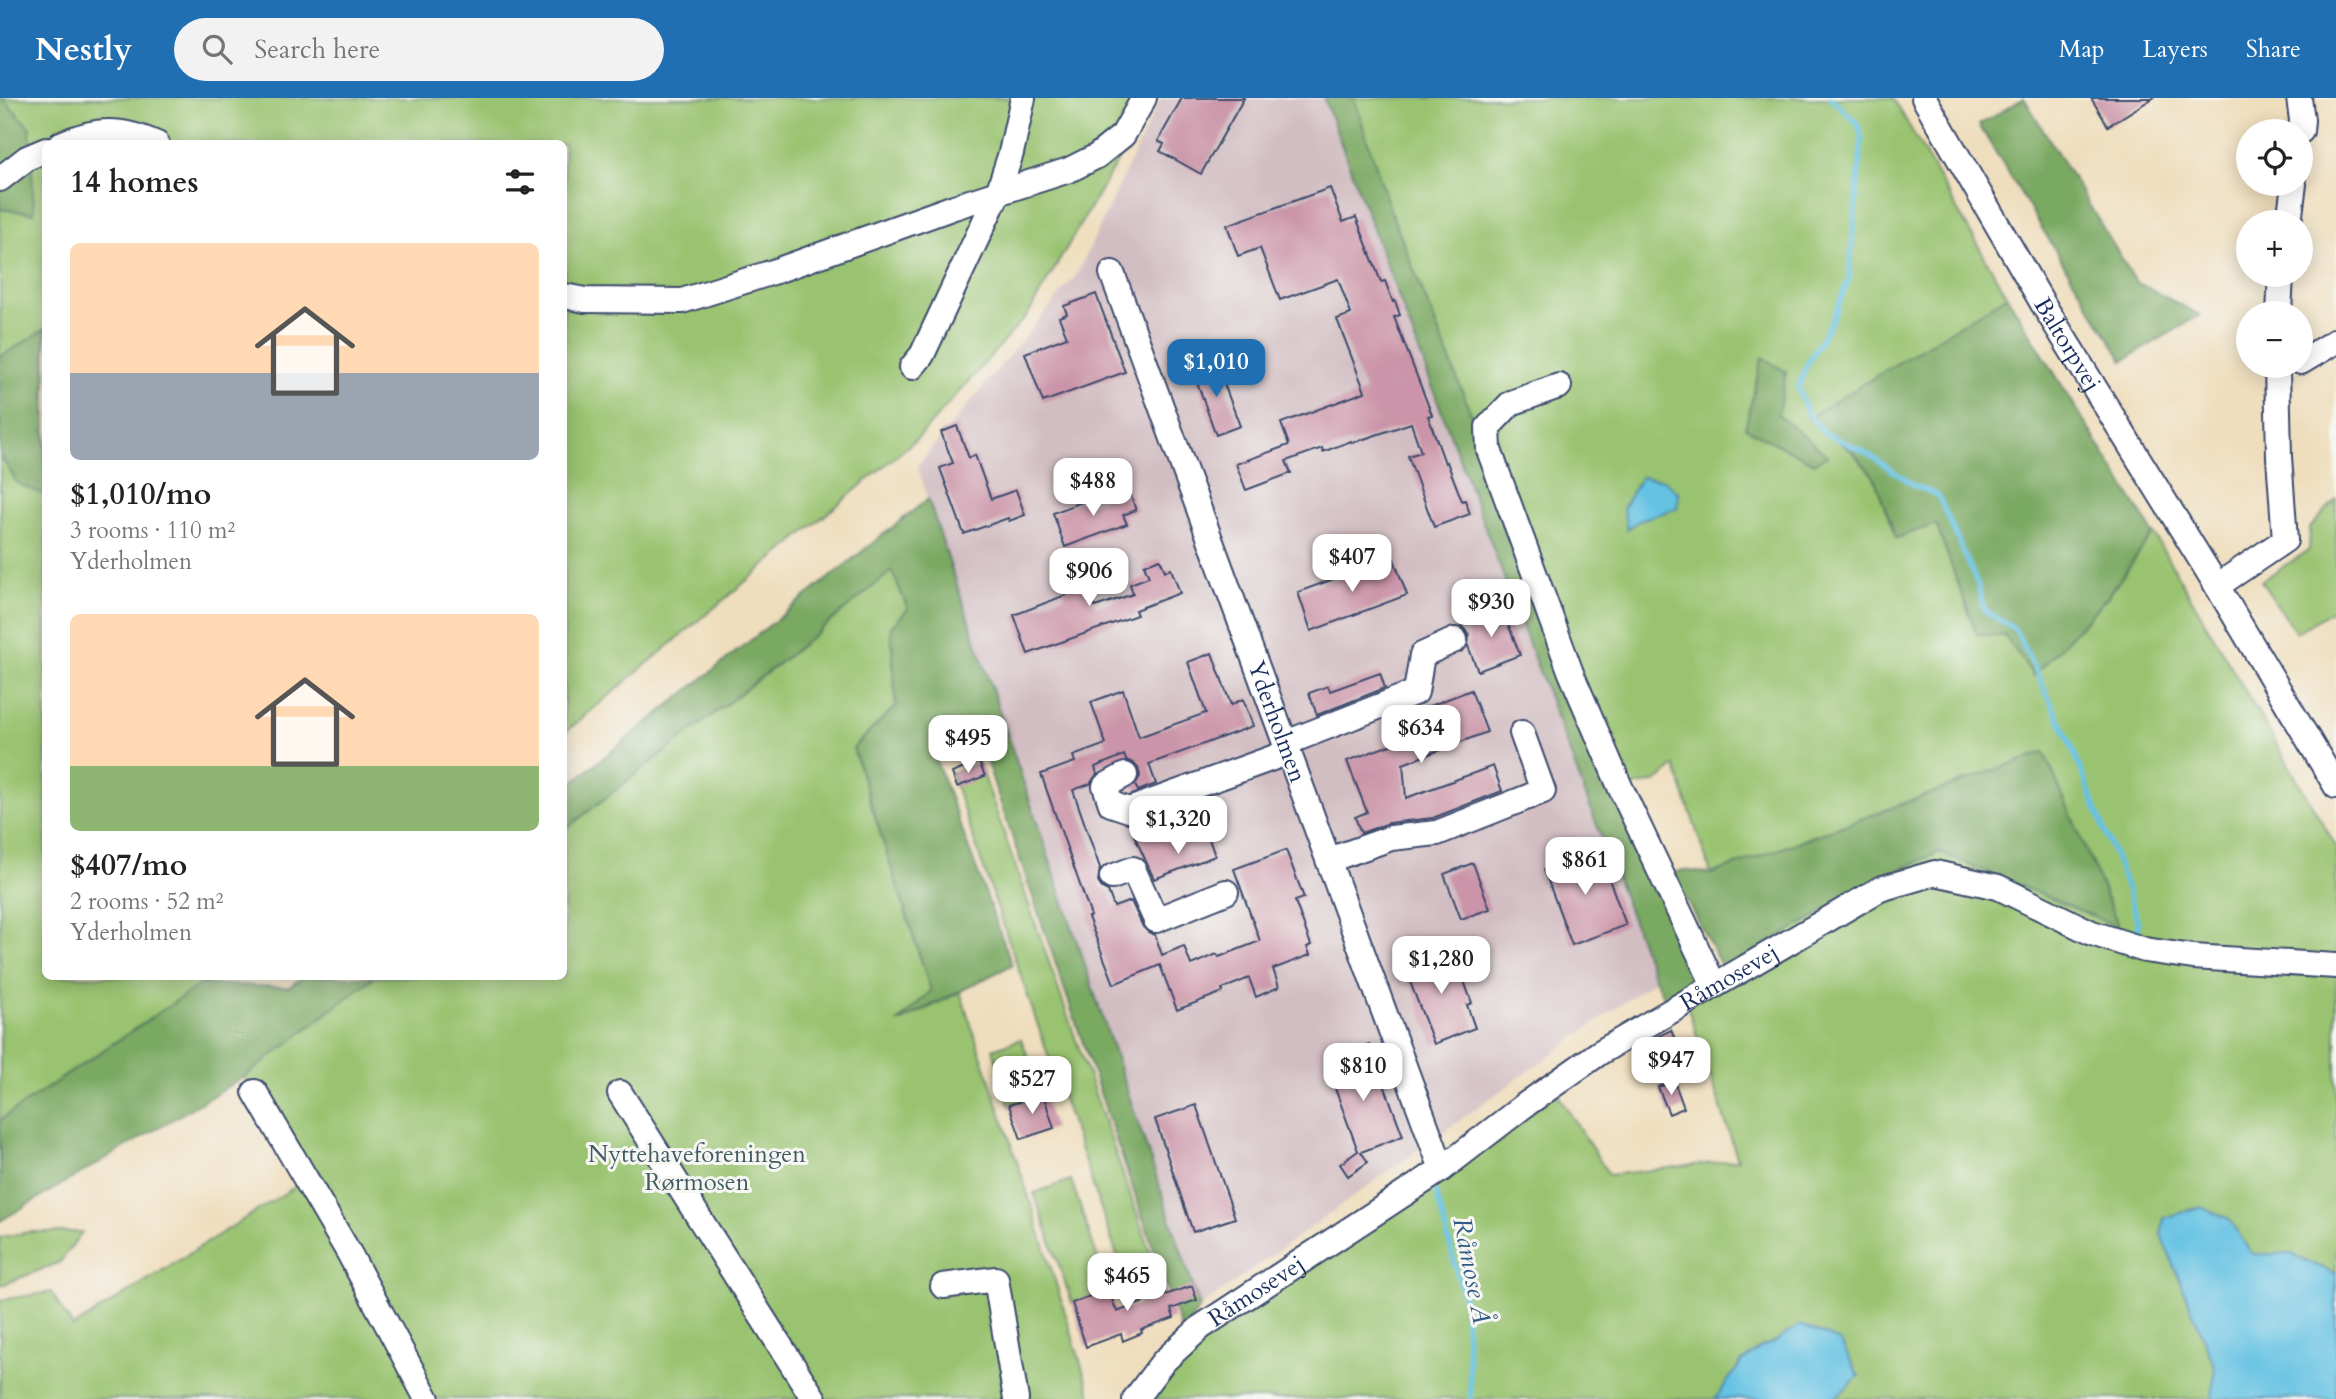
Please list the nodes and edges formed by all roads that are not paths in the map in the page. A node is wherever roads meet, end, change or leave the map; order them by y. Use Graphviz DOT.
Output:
graph roads {
  1 [pos="1023,98"];
  2 [pos="1144,98"];
  3 [pos="1924,98"];
  4 [pos="2299,98"];
  5 [pos="2302,119"];
  6 [pos="69,140"];
  7 [pos="148,140"];
  8 [pos="42,152"];
  9 [pos="0,179"];
  10 [pos="998,193"];
  11 [pos="1112,273"];
  12 [pos="567,297"];
  13 [pos="2336,341"];
  14 [pos="2313,355"];
  15 [pos="912,367"];
  16 [pos="2283,378"];
  17 [pos="1559,386"];
  18 [pos="2217,586"];
  19 [pos="1455,640"];
  20 [pos="1522,733"];
  21 [pos="1288,748"];
  22 [pos="1125,775"];
  23 [pos="2336,786"];
  24 [pos="1329,860"];
  25 [pos="1112,877"];
  26 [pos="1226,892"];
  27 [pos="2336,965"];
  28 [pos="1714,985"];
  29 [pos="255,1092"];
  30 [pos="620,1093"];
  31 [pos="1442,1169"];
  32 [pos="943,1286"];
  33 [pos="427,1399"];
  34 [pos="814,1399"];
  35 [pos="1016,1399"];
  36 [pos="1135,1399"];
  1 -- 10 [label="street"];
  2 -- 10 [label="street"];
  3 -- 18 [label="street, Baltorpvej"];
  4 -- 5 [label="street"];
  6 -- 7 [label="street"];
  8 -- 9 [label="street"];
  10 -- 12 [label="street"];
  10 -- 15 [label="street"];
  11 -- 21 [label="street, Yderholmen"];
  13 -- 14 [label="street"];
  16 -- 18 [label="street"];
  17 -- 28 [label="street"];
  18 -- 23 [label="street, Baltorpvej"];
  19 -- 21 [label="street"];
  20 -- 24 [label="street"];
  21 -- 22 [label="street"];
  21 -- 24 [label="street, Yderholmen"];
  24 -- 31 [label="street, Yderholmen"];
  25 -- 26 [label="street"];
  27 -- 28 [label="street, Råmosevej"];
  28 -- 31 [label="street, Råmosevej"];
  29 -- 33 [label="street"];
  30 -- 34 [label="street"];
  31 -- 36 [label="street, Råmosevej"];
  32 -- 35 [label="street"];
}
